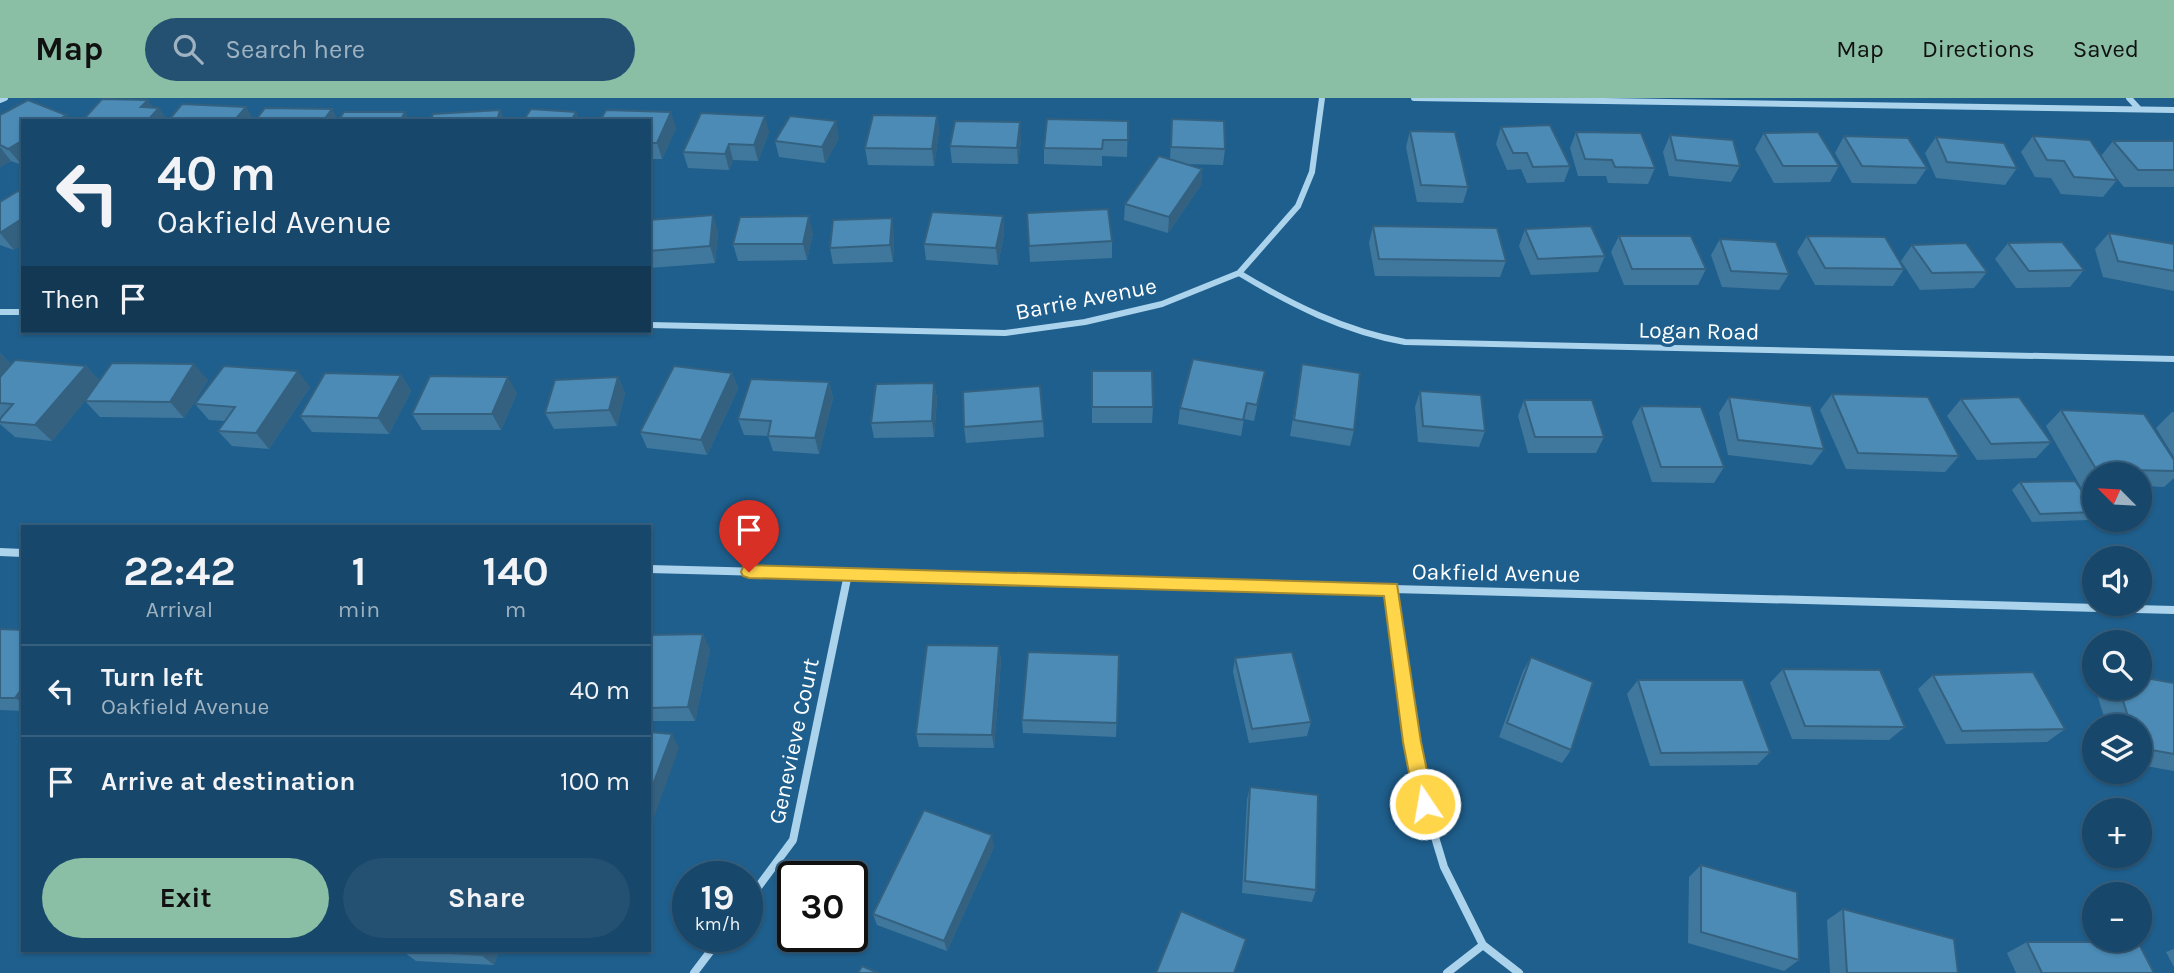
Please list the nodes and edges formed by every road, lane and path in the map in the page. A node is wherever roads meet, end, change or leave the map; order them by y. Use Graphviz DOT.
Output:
graph roads {
  1 [pos="1322,98"];
  2 [pos="1414,98"];
  3 [pos="2129,98"];
  4 [pos="1686,100"];
  5 [pos="2139,109"];
  6 [pos="2174,110"];
  7 [pos="1239,273"];
  8 [pos="0,312"];
  9 [pos="21,312"];
  10 [pos="651,325"];
  11 [pos="2174,359"];
  12 [pos="0,552"];
  13 [pos="21,553"];
  14 [pos="651,569"];
  15 [pos="848,574"];
  16 [pos="1392,589"];
  17 [pos="2174,610"];
  18 [pos="763,880"];
  19 [pos="1483,945"];
  20 [pos="710,952"];
  21 [pos="694,973"];
  22 [pos="1447,973"];
  23 [pos="1519,973"];
  1 -- 7 [label="street, Barrie Avenue"];
  2 -- 4 [label="street"];
  3 -- 5 [label="street"];
  4 -- 5 [label="street"];
  5 -- 6 [label="street"];
  7 -- 10 [label="street, Barrie Avenue"];
  7 -- 11 [label="street, Logan Road"];
  8 -- 9 [label="street"];
  12 -- 13 [label="street"];
  14 -- 15 [label="street, Oakfield Avenue"];
  15 -- 16 [label="street, Oakfield Avenue"];
  15 -- 18 [label="street, Genevieve Court"];
  16 -- 17 [label="street, Oakfield Avenue"];
  16 -- 19 [label="street"];
  19 -- 22 [label="street"];
  19 -- 23 [label="street"];
  20 -- 21 [label="street"];
}
